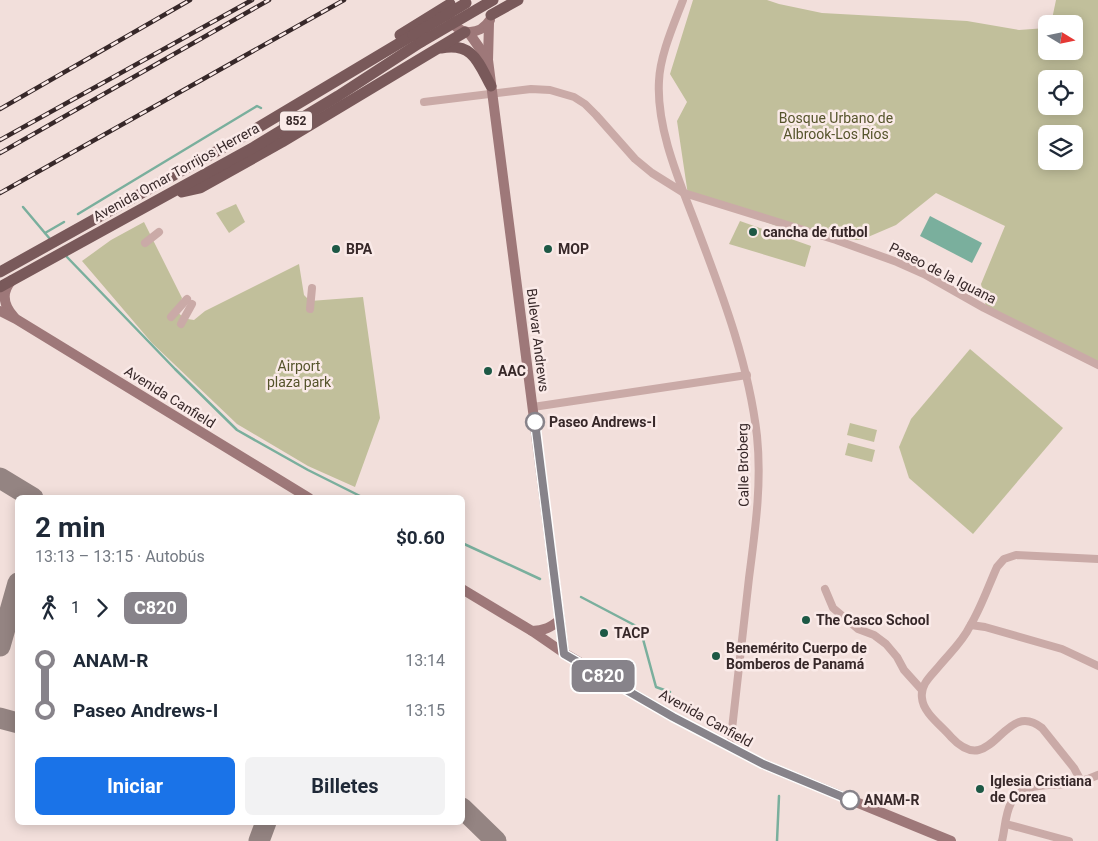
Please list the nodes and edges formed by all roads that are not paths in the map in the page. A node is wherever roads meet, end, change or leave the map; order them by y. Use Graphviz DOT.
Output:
graph roads {
  1 [pos="471,0"];
  2 [pos="489,0"];
  3 [pos="493,0"];
  4 [pos="518,0"];
  5 [pos="683,0"];
  6 [pos="450,2"];
  7 [pos="490,19"];
  8 [pos="467,32"];
  9 [pos="415,35"];
  10 [pos="439,48"];
  11 [pos="428,54"];
  12 [pos="488,60"];
  13 [pos="492,90"];
  14 [pos="424,102"];
  15 [pos="684,193"];
  16 [pos="168,195"];
  17 [pos="159,232"];
  18 [pos="145,243"];
  19 [pos="0,272"];
  20 [pos="12,280"];
  21 [pos="0,287"];
  22 [pos="312,288"];
  23 [pos="310,309"];
  24 [pos="0,311"];
  25 [pos="172,317"];
  26 [pos="16,319"];
  27 [pos="181,324"];
  28 [pos="1098,365"];
  29 [pos="747,375"];
  30 [pos="533,407"];
  31 [pos="303,495"];
  32 [pos="1098,559"];
  33 [pos="825,589"];
  34 [pos="465,591"];
  35 [pos="560,620"];
  36 [pos="971,625"];
  37 [pos="532,631"];
  38 [pos="564,654"];
  39 [pos="1098,666"];
  40 [pos="922,690"];
  41 [pos="730,747"];
  42 [pos="1098,776"];
  43 [pos="1081,781"];
  44 [pos="1006,824"];
  45 [pos="952,841"];
  46 [pos="1002,841"];
  47 [pos="1069,841"];
  1 -- 9 [label="main road, Avenida Omar Torrijos Herrera / 852, bridge"];
  2 -- 7 [label="main road, Bulevar Andrews"];
  3 -- 9 [label="main road, Avenida Omar Torrijos Herrera / 852, bridge"];
  4 -- 7 [label="main road"];
  5 -- 15 [label="street, Calle Broberg"];
  6 -- 8 [label="main road, Bulevar Andrews"];
  6 -- 9 [label="main road"];
  7 -- 8 [label="main road"];
  7 -- 12 [label="main road, Bulevar Andrews"];
  8 -- 10 [label="main road"];
  8 -- 12 [label="main road, Bulevar Andrews"];
  9 -- 11 [label="main road"];
  9 -- 16 [label="main road, Avenida Omar Torrijos Herrera / 852"];
  9 -- 19 [label="main road, Avenida Omar Torrijos Herrera / 852"];
  10 -- 11 [label="main road"];
  10 -- 13 [label="main road"];
  11 -- 16 [label="main road"];
  12 -- 13 [label="main road, Bulevar Andrews"];
  13 -- 14 [label="street, Paseo de la Iguana"];
  13 -- 15 [label="street, Paseo de la Iguana"];
  13 -- 30 [label="main road, Bulevar Andrews"];
  15 -- 28 [label="street, Paseo de la Iguana"];
  15 -- 29 [label="street, Calle Broberg"];
  16 -- 20 [label="main road, Avenida Omar Torrijos Herrera / 852"];
  17 -- 18 [label="street"];
  20 -- 21 [label="main road, Avenida Omar Torrijos Herrera / 852"];
  20 -- 26 [label="main road"];
  22 -- 23 [label="street"];
  24 -- 26 [label="main road, Avenida Canfield"];
  25 -- 27 [label="street"];
  26 -- 31 [label="main road, Avenida Canfield"];
  29 -- 30 [label="street"];
  29 -- 41 [label="street, Calle Broberg"];
  30 -- 35 [label="main road, Bulevar Andrews"];
  32 -- 36 [label="street"];
  33 -- 40 [label="street"];
  34 -- 37 [label="main road, Avenida Canfield"];
  35 -- 37 [label="main road"];
  35 -- 38 [label="main road, Bulevar Andrews"];
  36 -- 39 [label="street"];
  36 -- 40 [label="street"];
  37 -- 38 [label="main road, Avenida Canfield"];
  38 -- 41 [label="main road, Avenida Canfield"];
  40 -- 43 [label="street"];
  41 -- 45 [label="main road, Avenida Canfield"];
  42 -- 43 [label="street"];
  43 -- 44 [label="street"];
  44 -- 46 [label="street"];
  44 -- 47 [label="street"];
}
